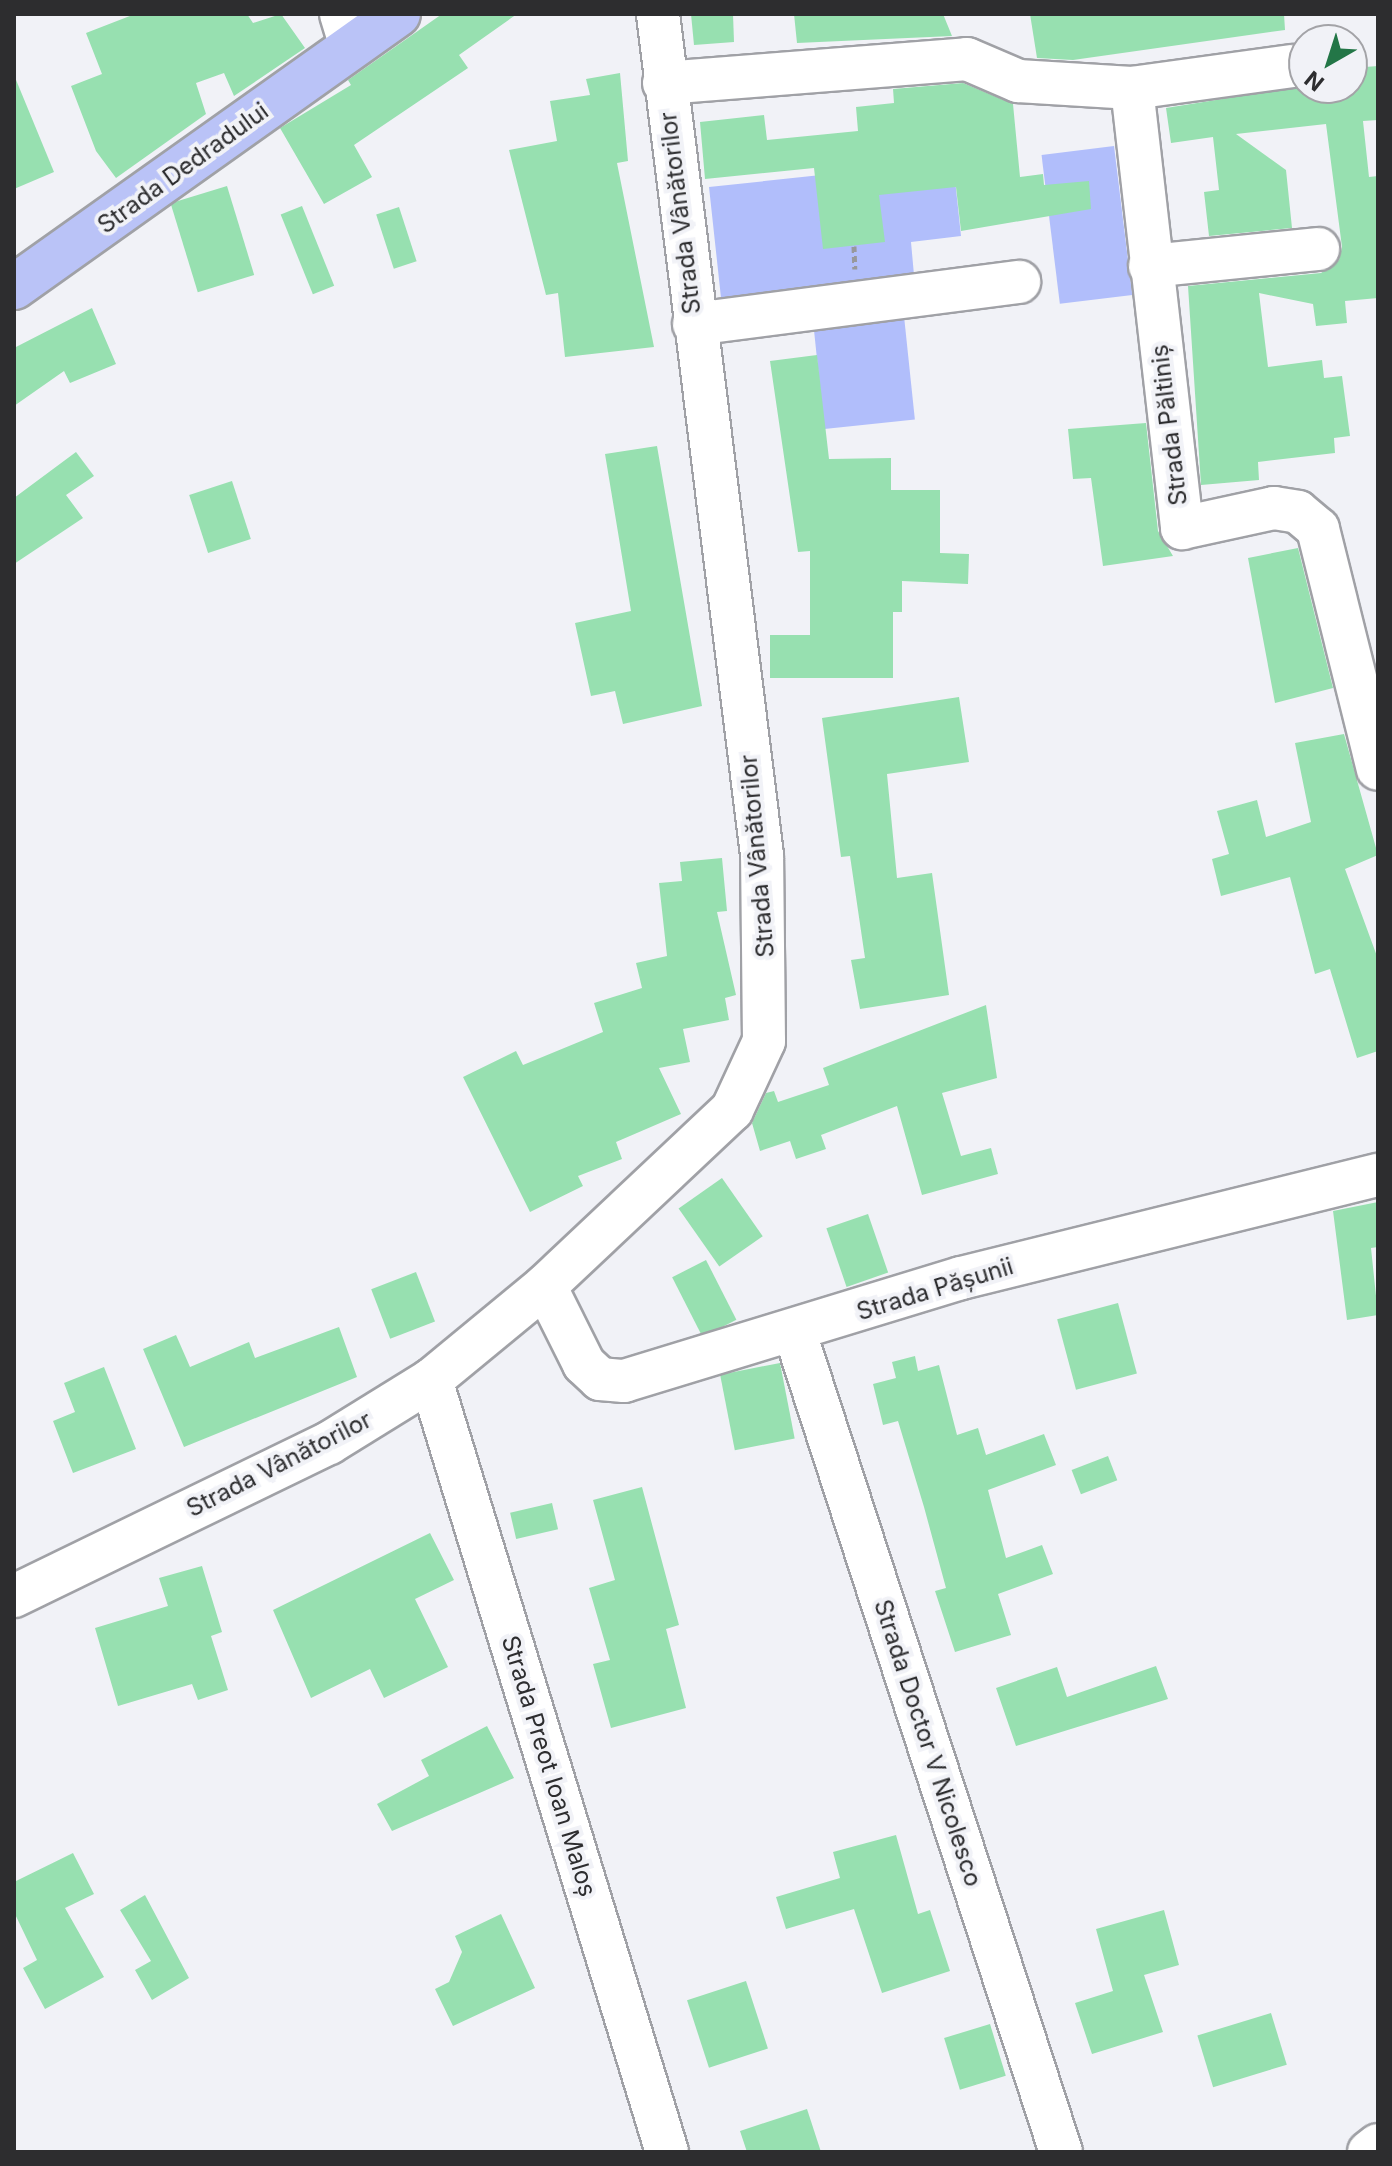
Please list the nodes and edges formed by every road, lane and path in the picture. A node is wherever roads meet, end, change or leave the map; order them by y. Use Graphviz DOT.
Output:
graph roads {
  1 [pos="398,14"];
  2 [pos="658,14"];
  3 [pos="346,31"];
  4 [pos="1288,67"];
  5 [pos="664,83"];
  6 [pos="1132,88"];
  7 [pos="1318,249"];
  8 [pos="1150,266"];
  9 [pos="1019,282"];
  10 [pos="14,287"];
  11 [pos="694,324"];
  12 [pos="1378,769"];
  13 [pos="1378,1175"];
  14 [pos="545,1286"];
  15 [pos="795,1333"];
  16 [pos="431,1380"];
  17 [pos="14,1596"];
  18 [pos="1378,2145"];
  19 [pos="667,2152"];
  20 [pos="1061,2152"];
  21 [pos="1369,2152"];
  1 -- 3 [label="main road, Strada Dedradului"];
  2 -- 5 [label="street, Strada Vânătorilor"];
  3 -- 10 [label="main road, Strada Dedradului"];
  4 -- 6 [label="street"];
  5 -- 6 [label="street"];
  5 -- 11 [label="street, Strada Vânătorilor"];
  6 -- 8 [label="street, Strada Păltiniș"];
  7 -- 8 [label="street"];
  8 -- 12 [label="street, Strada Păltiniș"];
  9 -- 11 [label="street"];
  11 -- 14 [label="street, Strada Vânătorilor"];
  13 -- 15 [label="street, Strada Pășunii"];
  14 -- 15 [label="street, Strada Pășunii"];
  14 -- 16 [label="street, Strada Vânătorilor"];
  15 -- 20 [label="street, Strada Doctor V Nicolesco"];
  16 -- 17 [label="street, Strada Vânătorilor"];
  16 -- 19 [label="street, Strada Preot Ioan Maloș"];
  18 -- 21 [label="street"];
}
